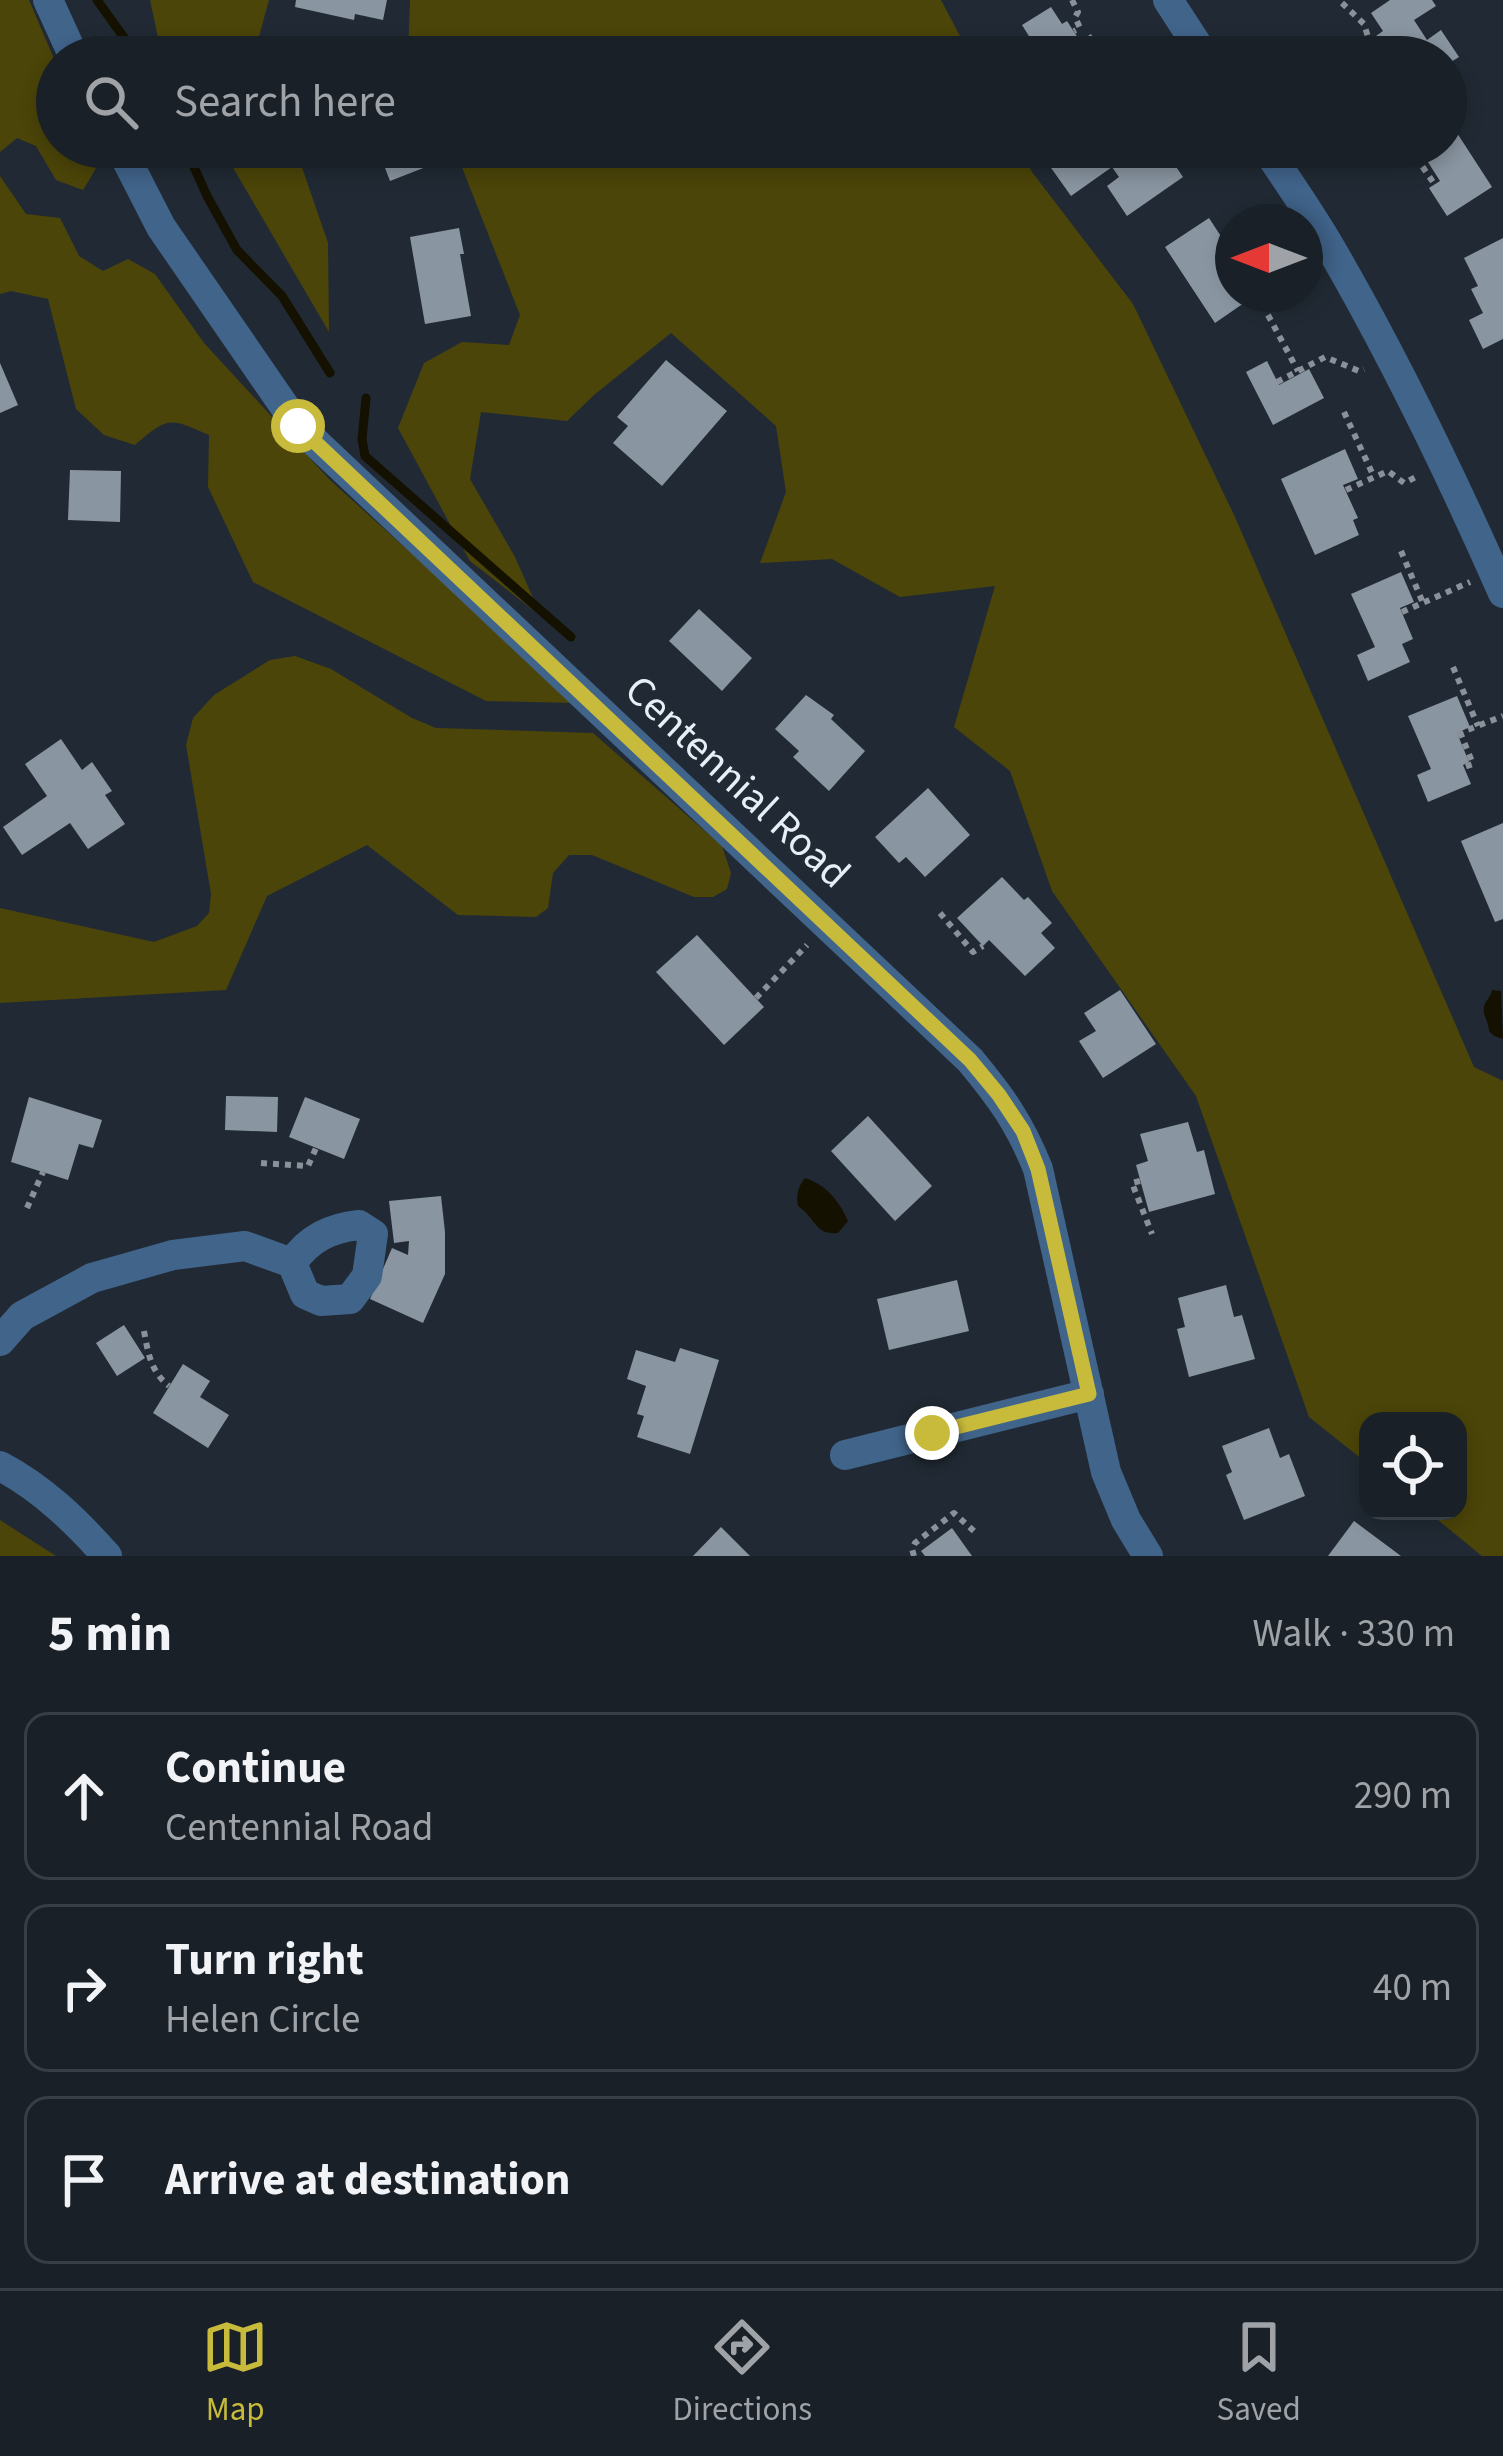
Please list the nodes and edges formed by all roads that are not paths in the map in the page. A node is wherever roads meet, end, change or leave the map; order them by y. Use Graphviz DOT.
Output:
graph roads {
  1 [pos="48,0"];
  2 [pos="1168,0"];
  3 [pos="64,36"];
  4 [pos="1191,36"];
  5 [pos="131,168"];
  6 [pos="1279,168"];
  7 [pos="1498,582"];
  8 [pos="292,1262"];
  9 [pos="0,1341"];
  10 [pos="1089,1394"];
  11 [pos="845,1455"];
  12 [pos="0,1466"];
  13 [pos="107,1556"];
  14 [pos="1148,1556"];
  1 -- 3 [label="street"];
  2 -- 4 [label="street"];
  5 -- 10 [label="street, Centennial Road"];
  6 -- 7 [label="street"];
  8 -- 9 [label="street"];
  10 -- 11 [label="street"];
  10 -- 14 [label="street, Centennial Road"];
  12 -- 13 [label="street"];
}
